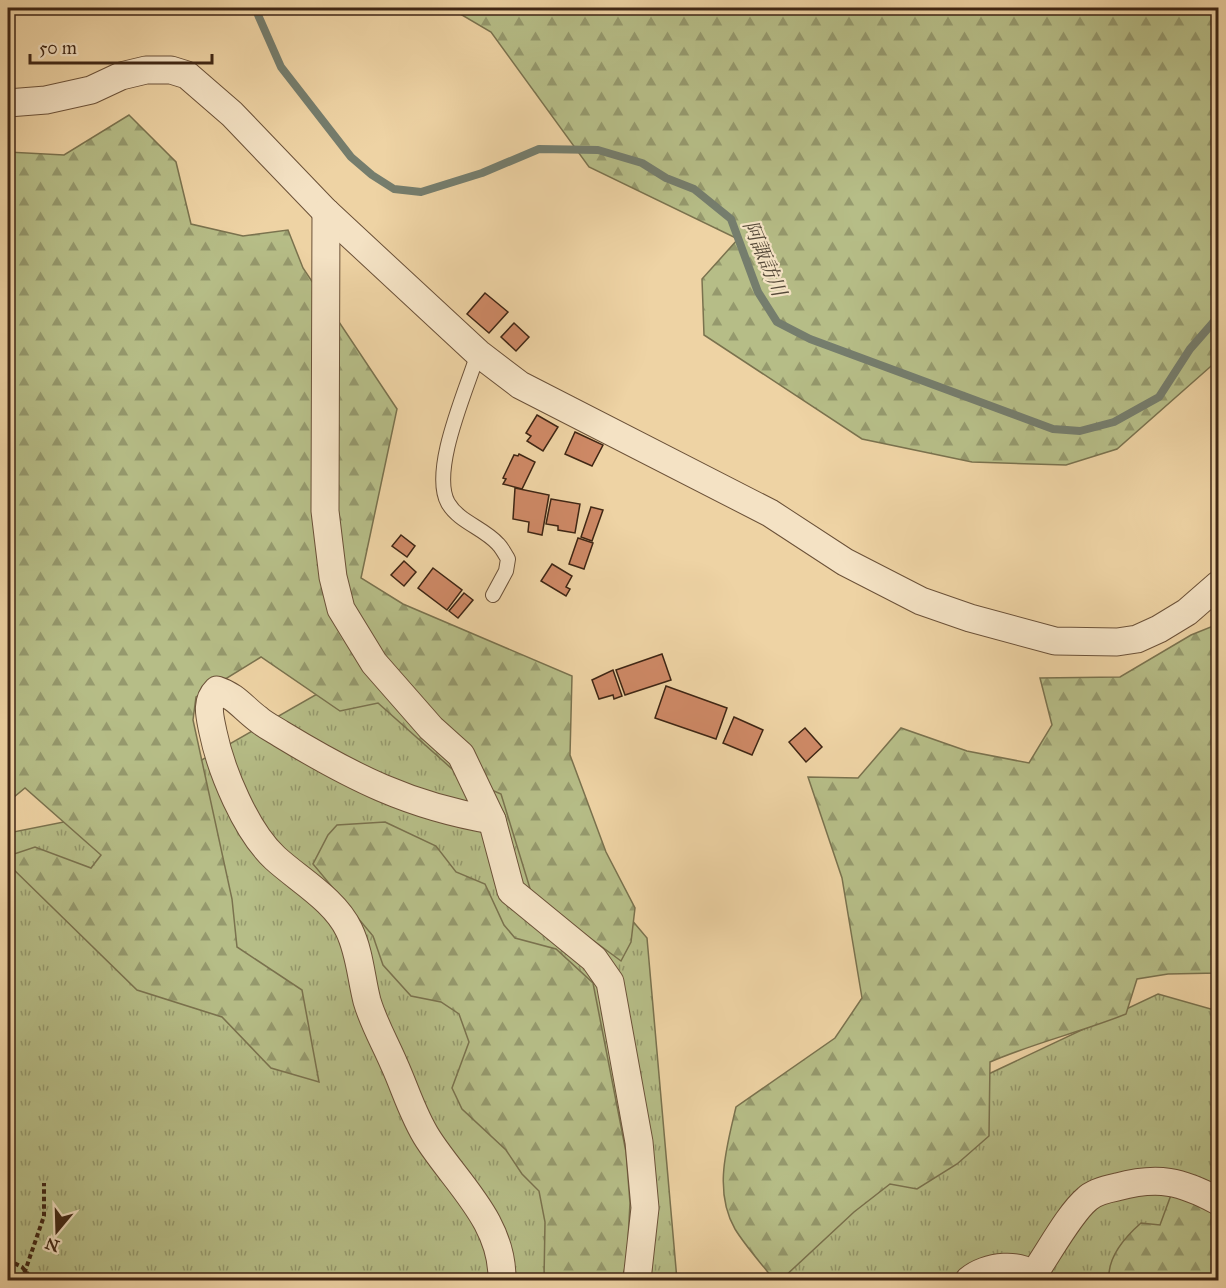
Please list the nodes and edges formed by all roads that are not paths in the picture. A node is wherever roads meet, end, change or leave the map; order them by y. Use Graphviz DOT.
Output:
graph roads {
  1 [pos="8,103"];
  2 [pos="326,212"];
  3 [pos="478,353"];
  4 [pos="1218,585"];
  5 [pos="493,595"];
  6 [pos="492,819"];
  7 [pos="1218,1201"];
  8 [pos="1036,1278"];
  9 [pos="502,1281"];
  10 [pos="637,1281"];
  11 [pos="969,1281"];
  1 -- 2 [label="street"];
  2 -- 3 [label="street"];
  2 -- 6 [label="street"];
  3 -- 4 [label="street"];
  3 -- 5 [label="lane"];
  6 -- 9 [label="street"];
  6 -- 10 [label="street"];
  7 -- 8 [label="street"];
  8 -- 11 [label="street"];
}
